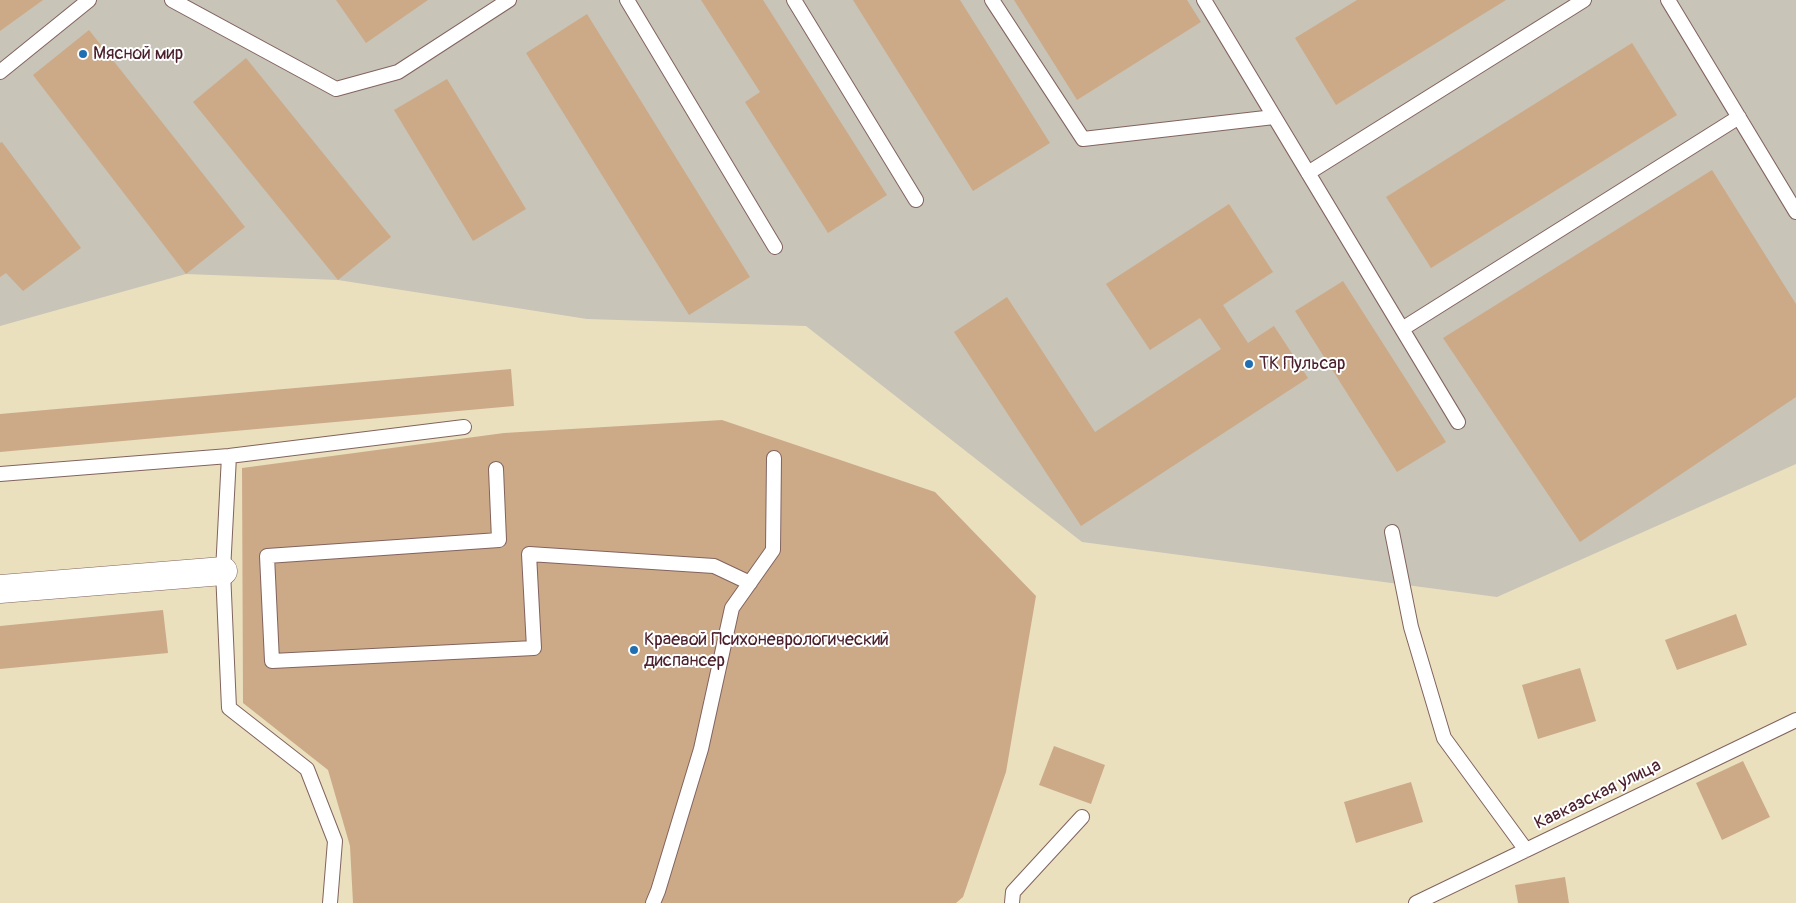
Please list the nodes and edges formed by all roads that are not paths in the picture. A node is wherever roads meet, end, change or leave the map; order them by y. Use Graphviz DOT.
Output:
graph roads {
  1 [pos="89,0"];
  2 [pos="172,0"];
  3 [pos="627,0"];
  4 [pos="794,0"];
  5 [pos="992,0"];
  6 [pos="1584,0"];
  7 [pos="1668,0"];
  8 [pos="1207,1"];
  9 [pos="500,2"];
  10 [pos="0,72"];
  11 [pos="1274,117"];
  12 [pos="1738,117"];
  13 [pos="1308,173"];
  14 [pos="916,200"];
  15 [pos="1796,212"];
  16 [pos="775,247"];
  17 [pos="1402,329"];
  18 [pos="1458,422"];
  19 [pos="464,426"];
  20 [pos="229,456"];
  21 [pos="774,458"];
  22 [pos="496,469"];
  23 [pos="0,474"];
  24 [pos="1392,532"];
  25 [pos="223,571"];
  26 [pos="750,583"];
  27 [pos="0,588"];
  28 [pos="1796,720"];
  29 [pos="1082,817"];
  30 [pos="1526,850"];
  31 [pos="330,903"];
  32 [pos="653,903"];
  33 [pos="1012,903"];
  34 [pos="1416,903"];
  1 -- 10 [label="lane"];
  2 -- 9 [label="lane"];
  3 -- 16 [label="lane"];
  4 -- 14 [label="lane"];
  5 -- 11 [label="lane"];
  6 -- 13 [label="lane"];
  7 -- 12 [label="lane"];
  8 -- 11 [label="lane"];
  11 -- 13 [label="lane"];
  12 -- 15 [label="lane"];
  12 -- 17 [label="lane"];
  13 -- 17 [label="lane"];
  17 -- 18 [label="lane"];
  19 -- 20 [label="lane"];
  20 -- 23 [label="lane"];
  20 -- 25 [label="lane"];
  21 -- 26 [label="lane"];
  22 -- 26 [label="lane"];
  24 -- 30 [label="lane"];
  25 -- 27 [label="street"];
  25 -- 31 [label="lane"];
  26 -- 32 [label="lane"];
  28 -- 30 [label="lane, Кавказская улица"];
  29 -- 33 [label="lane"];
  30 -- 34 [label="lane, Кавказская улица"];
}
